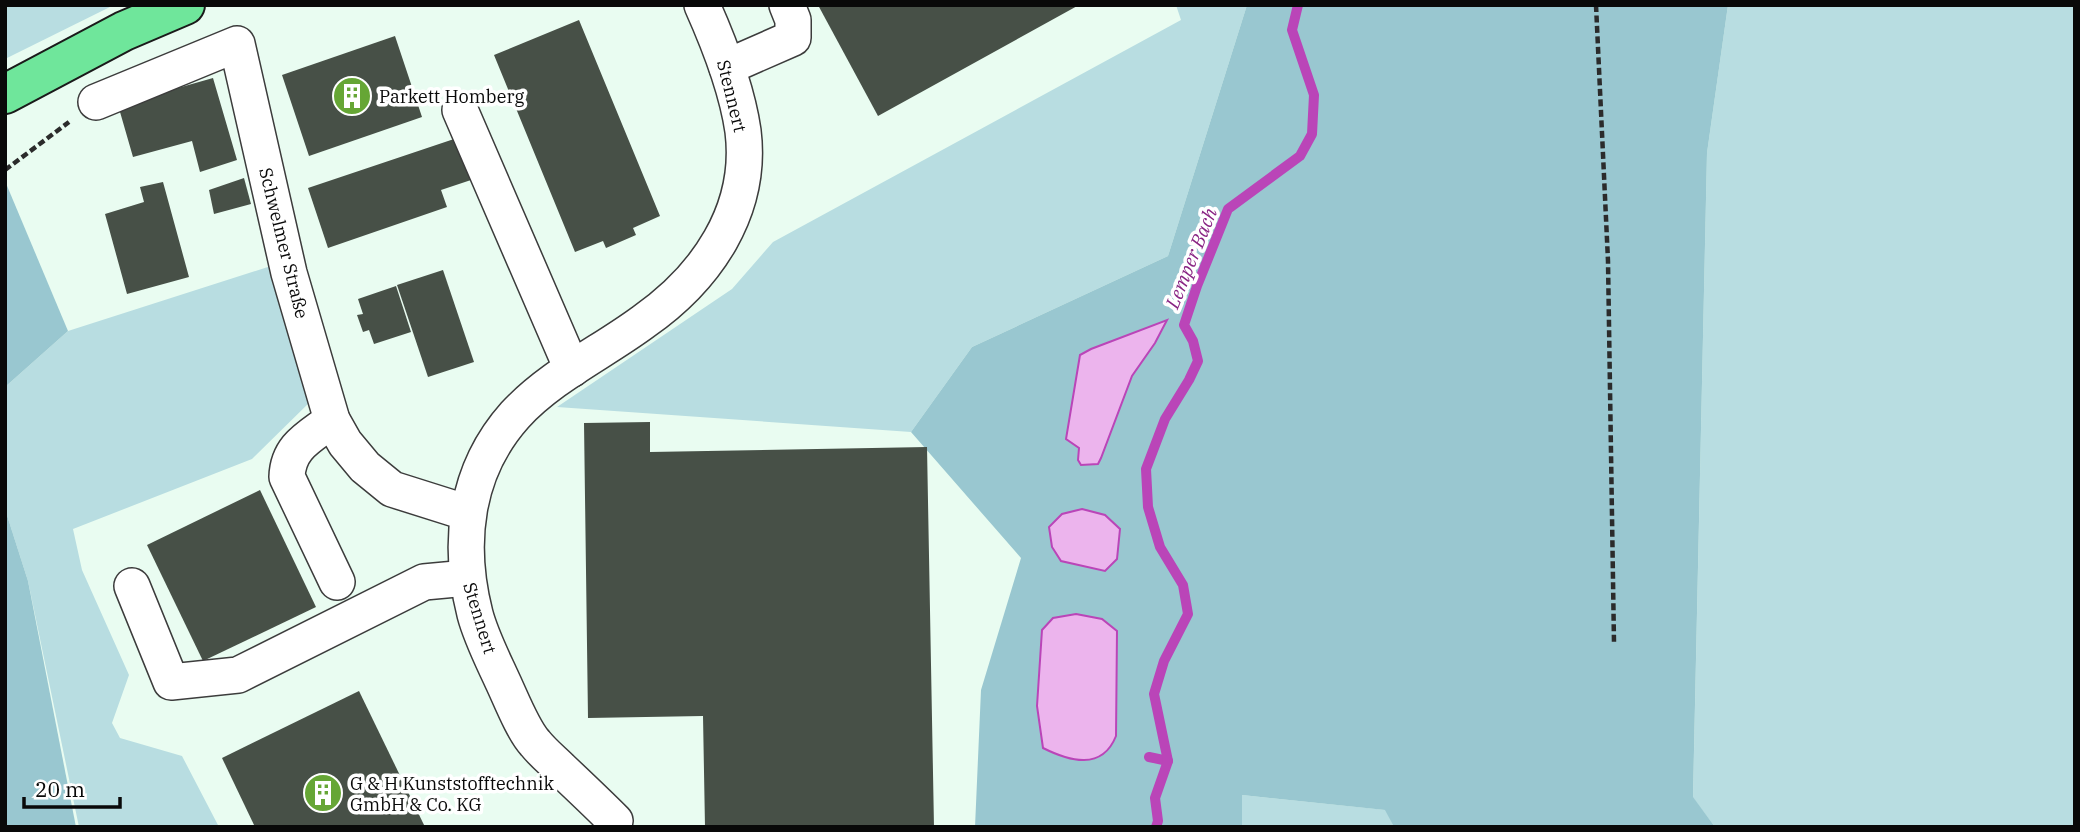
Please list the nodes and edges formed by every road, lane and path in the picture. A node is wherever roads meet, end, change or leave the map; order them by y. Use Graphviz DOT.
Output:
graph roads {
  1 [pos="185,5"];
  2 [pos="702,5"];
  3 [pos="787,5"];
  4 [pos="1596,5"];
  5 [pos="727,67"];
  6 [pos="5,94"];
  7 [pos="96,102"];
  8 [pos="460,110"];
  9 [pos="5,170"];
  10 [pos="572,369"];
  11 [pos="332,420"];
  12 [pos="468,513"];
  13 [pos="467,578"];
  14 [pos="337,582"];
  15 [pos="132,586"];
  16 [pos="1614,643"];
  17 [pos="613,824"];
  1 -- 6 [label="main road"];
  2 -- 5 [label="street, Stennert"];
  3 -- 5 [label="street"];
  4 -- 16 [label="path"];
  5 -- 10 [label="street, Stennert"];
  7 -- 9 [label="path"];
  7 -- 11 [label="street, Schwelmer Straße"];
  8 -- 10 [label="street"];
  10 -- 12 [label="street, Stennert"];
  11 -- 12 [label="street, Schwelmer Straße"];
  11 -- 14 [label="street"];
  12 -- 13 [label="street, Stennert"];
  13 -- 15 [label="street"];
  13 -- 17 [label="street, Stennert"];
}
